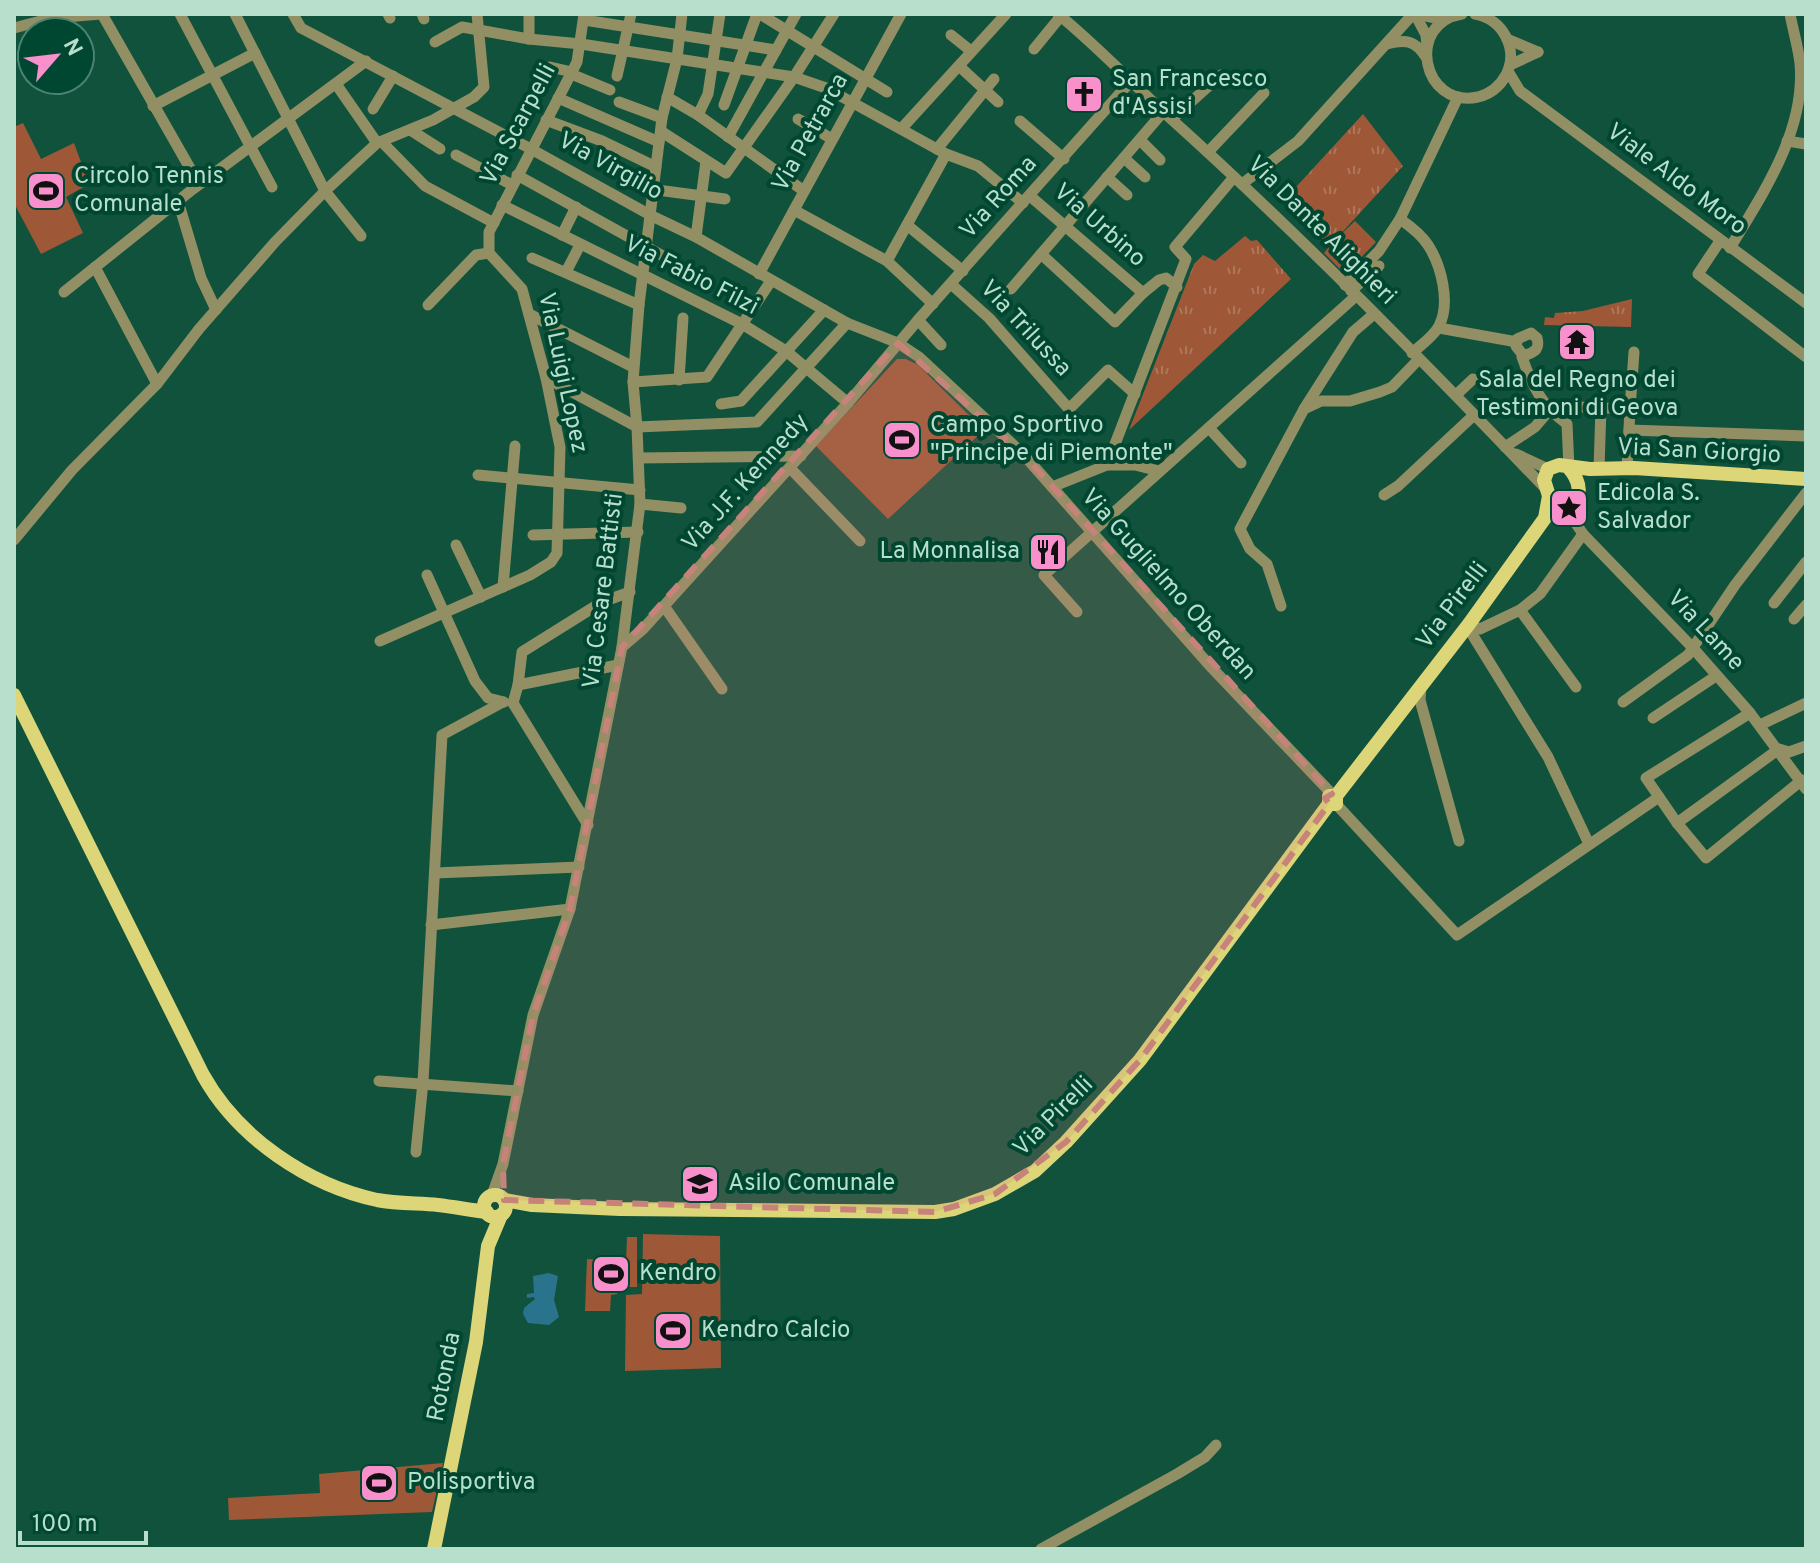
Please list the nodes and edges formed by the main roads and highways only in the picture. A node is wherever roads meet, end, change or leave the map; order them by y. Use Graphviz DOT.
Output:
graph roads {
  1 [pos="1569,468"];
  2 [pos="1594,469"];
  3 [pos="1806,479"];
  4 [pos="1579,486"];
  5 [pos="1547,492"];
  6 [pos="1564,509"];
  7 [pos="1545,518"];
  8 [pos="14,695"];
  9 [pos="495,1206"];
  10 [pos="434,1549"];
  1 -- 2 [label="main road, Via San Giorgio"];
  1 -- 4 [label="main road"];
  1 -- 5 [label="main road"];
  2 -- 3 [label="main road, Via San Giorgio"];
  2 -- 4 [label="main road, Via San Giorgio"];
  4 -- 6 [label="main road"];
  5 -- 6 [label="main road"];
  5 -- 7 [label="main road, Via Pirelli"];
  6 -- 7 [label="main road, Via Pirelli"];
  7 -- 9 [label="main road, Via Pirelli"];
  8 -- 9 [label="main road, Via Pirelli"];
  9 -- 10 [label="main road, Rotonda"];
}
